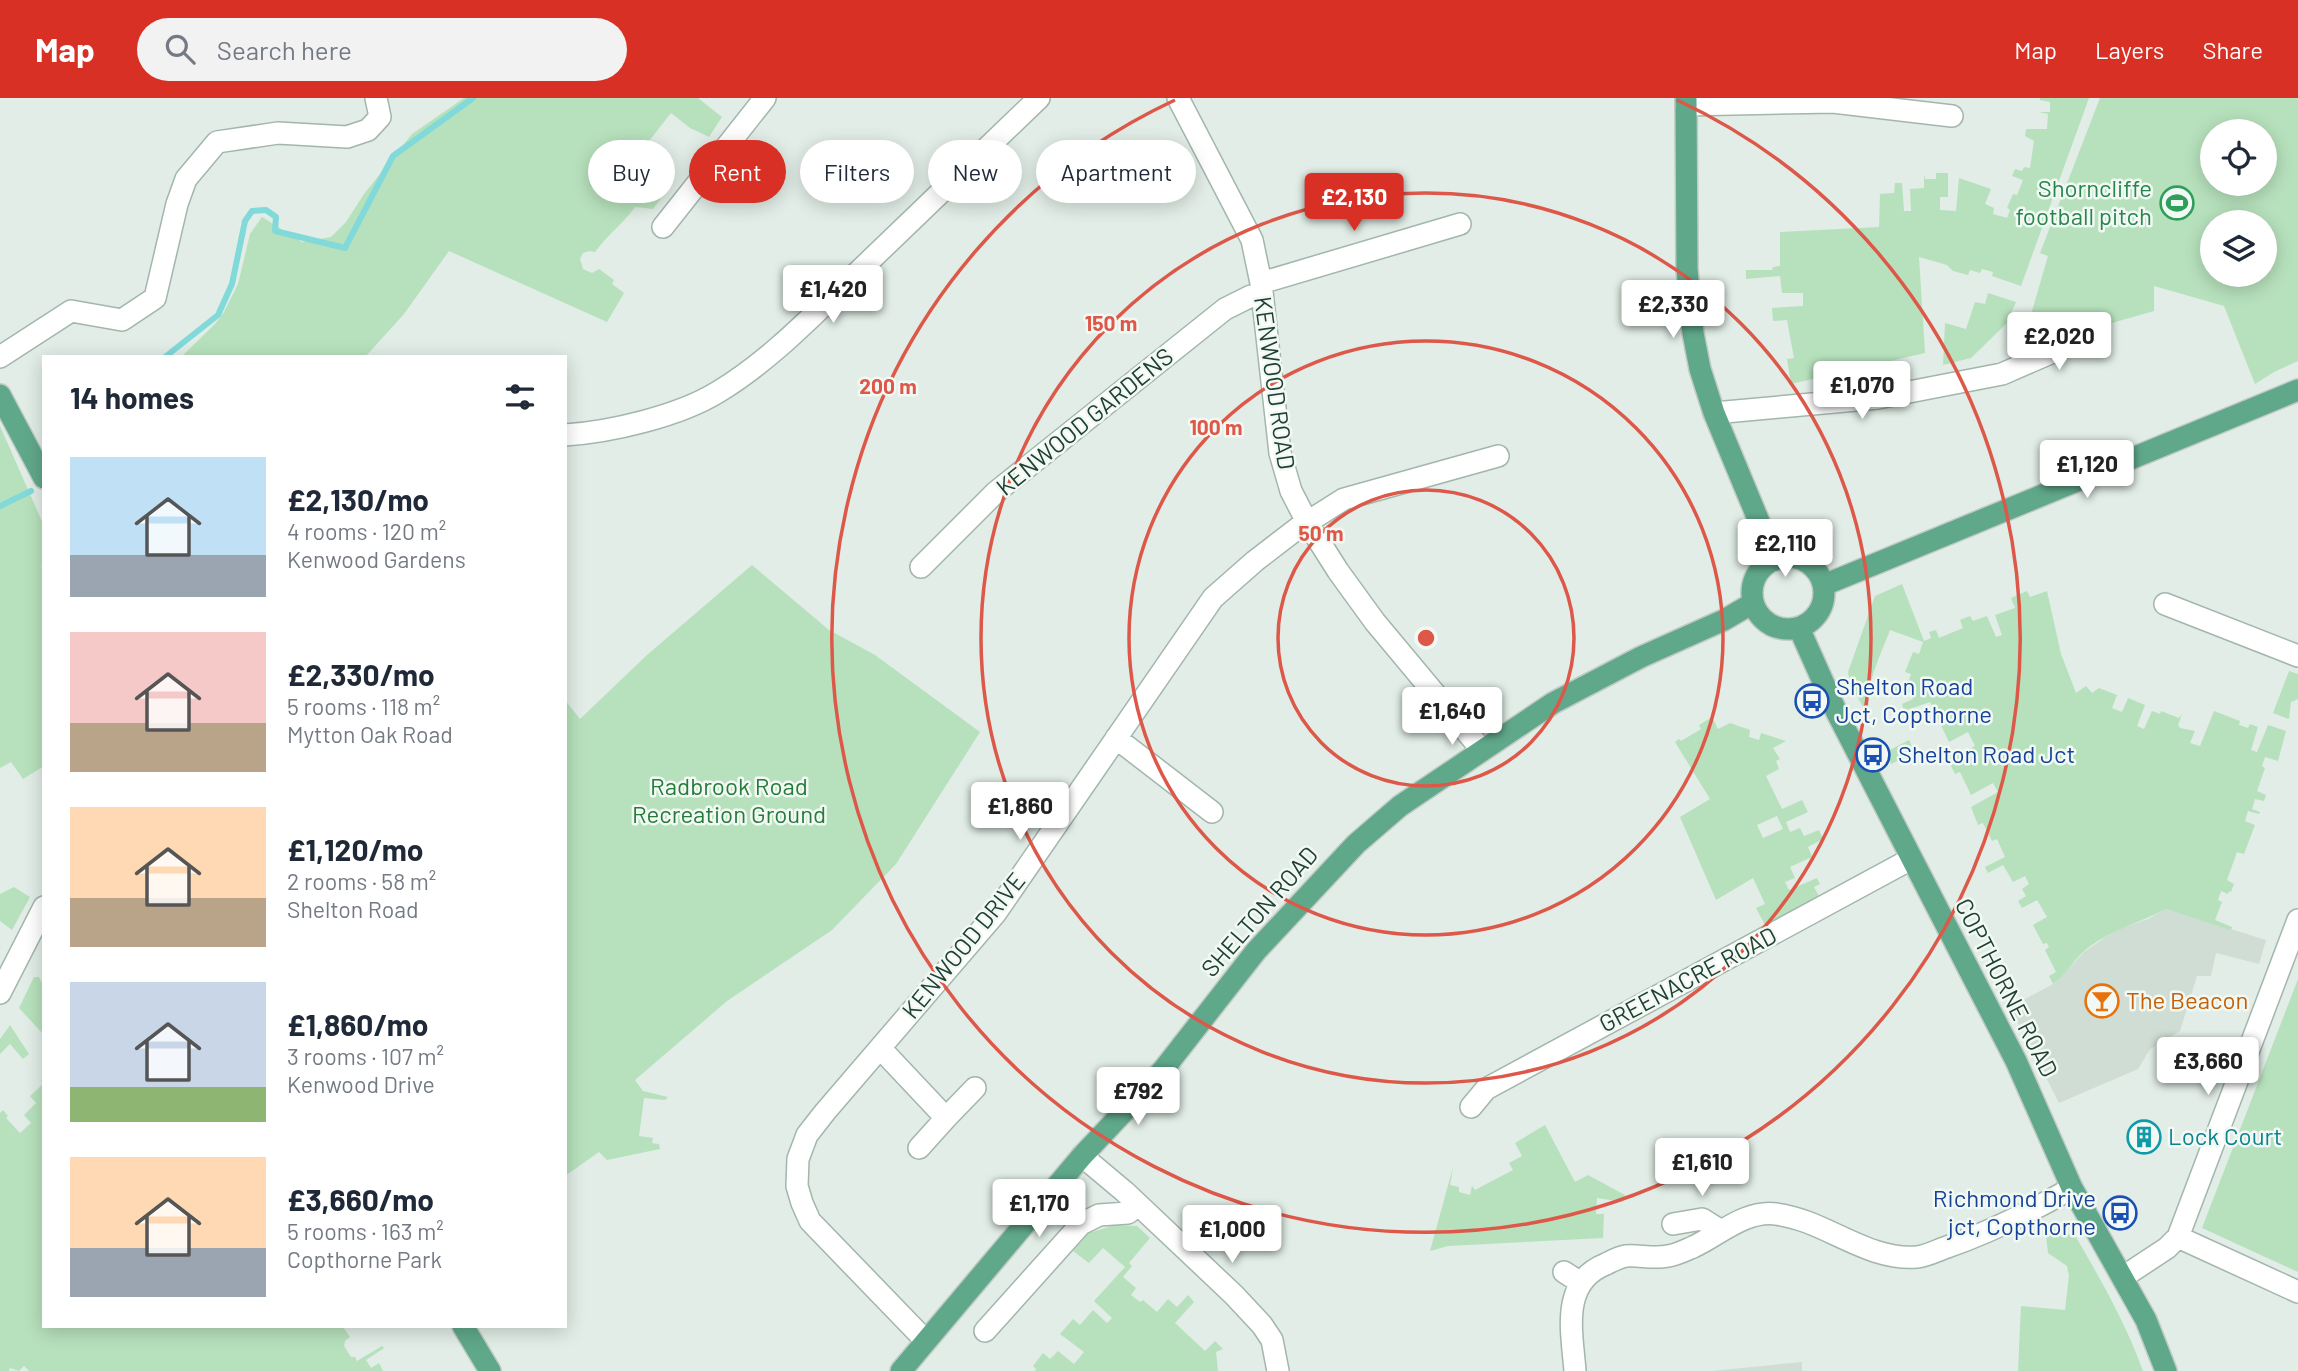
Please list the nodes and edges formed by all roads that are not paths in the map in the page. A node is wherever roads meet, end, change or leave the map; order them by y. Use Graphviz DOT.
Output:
graph roads {
  1 [pos="376,98"];
  2 [pos="765,98"];
  3 [pos="1039,98"];
  4 [pos="1178,98"];
  5 [pos="1686,101"];
  6 [pos="1952,116"];
  7 [pos="1461,225"];
  8 [pos="663,227"];
  9 [pos="1261,288"];
  10 [pos="2099,331"];
  11 [pos="0,358"];
  12 [pos="2298,390"];
  13 [pos="0,395"];
  14 [pos="1714,413"];
  15 [pos="567,435"];
  16 [pos="1498,456"];
  17 [pos="42,474"];
  18 [pos="1307,522"];
  19 [pos="1775,559"];
  20 [pos="921,567"];
  21 [pos="1824,585"];
  22 [pos="1753,603"];
  23 [pos="2165,604"];
  24 [pos="1799,628"];
  25 [pos="2298,656"];
  26 [pos="1116,738"];
  27 [pos="1481,750"];
  28 [pos="1212,812"];
  29 [pos="1911,859"];
  30 [pos="42,911"];
  31 [pos="2298,920"];
  32 [pos="0,993"];
  33 [pos="881,1049"];
  34 [pos="975,1088"];
  35 [pos="1471,1107"];
  36 [pos="946,1118"];
  37 [pos="919,1148"];
  38 [pos="1082,1156"];
  39 [pos="2072,1188"];
  40 [pos="1138,1205"];
  41 [pos="1673,1224"];
  42 [pos="1721,1231"];
  43 [pos="2178,1237"];
  44 [pos="2123,1277"];
  45 [pos="2298,1292"];
  46 [pos="464,1328"];
  47 [pos="985,1331"];
  48 [pos="925,1340"];
  49 [pos="490,1371"];
  50 [pos="901,1371"];
  51 [pos="1278,1371"];
  52 [pos="1575,1371"];
  53 [pos="2166,1371"];
  1 -- 11 [label="street"];
  2 -- 8 [label="street"];
  3 -- 15 [label="street"];
  4 -- 9 [label="street, KENWOOD ROAD"];
  5 -- 6 [label="street"];
  5 -- 14 [label="main road"];
  7 -- 9 [label="street, KENWOOD GARDENS"];
  9 -- 18 [label="street, KENWOOD ROAD"];
  9 -- 20 [label="street, KENWOOD GARDENS"];
  10 -- 14 [label="street"];
  12 -- 21 [label="main road"];
  13 -- 17 [label="main road"];
  14 -- 19 [label="main road"];
  16 -- 18 [label="street, KENWOOD DRIVE"];
  18 -- 26 [label="street, KENWOOD DRIVE"];
  18 -- 27 [label="street, KENWOOD ROAD"];
  19 -- 21 [label="main road"];
  19 -- 22 [label="main road"];
  21 -- 24 [label="main road"];
  22 -- 24 [label="main road"];
  22 -- 27 [label="main road, SHELTON ROAD"];
  23 -- 25 [label="street"];
  24 -- 29 [label="main road, COPTHORNE ROAD"];
  26 -- 28 [label="street"];
  26 -- 33 [label="street, KENWOOD DRIVE"];
  27 -- 38 [label="main road, SHELTON ROAD"];
  29 -- 35 [label="street, GREENACRE ROAD"];
  29 -- 39 [label="main road, COPTHORNE ROAD"];
  30 -- 32 [label="street"];
  31 -- 43 [label="street"];
  33 -- 36 [label="street"];
  33 -- 48 [label="street, KENWOOD DRIVE"];
  34 -- 36 [label="street"];
  36 -- 37 [label="street"];
  38 -- 40 [label="street"];
  38 -- 48 [label="main road, SHELTON ROAD"];
  39 -- 42 [label="street"];
  39 -- 44 [label="main road, COPTHORNE ROAD"];
  40 -- 47 [label="street"];
  40 -- 51 [label="street"];
  41 -- 42 [label="street"];
  42 -- 52 [label="street"];
  43 -- 44 [label="street"];
  43 -- 45 [label="street"];
  44 -- 53 [label="main road, COPTHORNE ROAD"];
  46 -- 49 [label="main road"];
  48 -- 50 [label="main road, SHELTON ROAD"];
}
